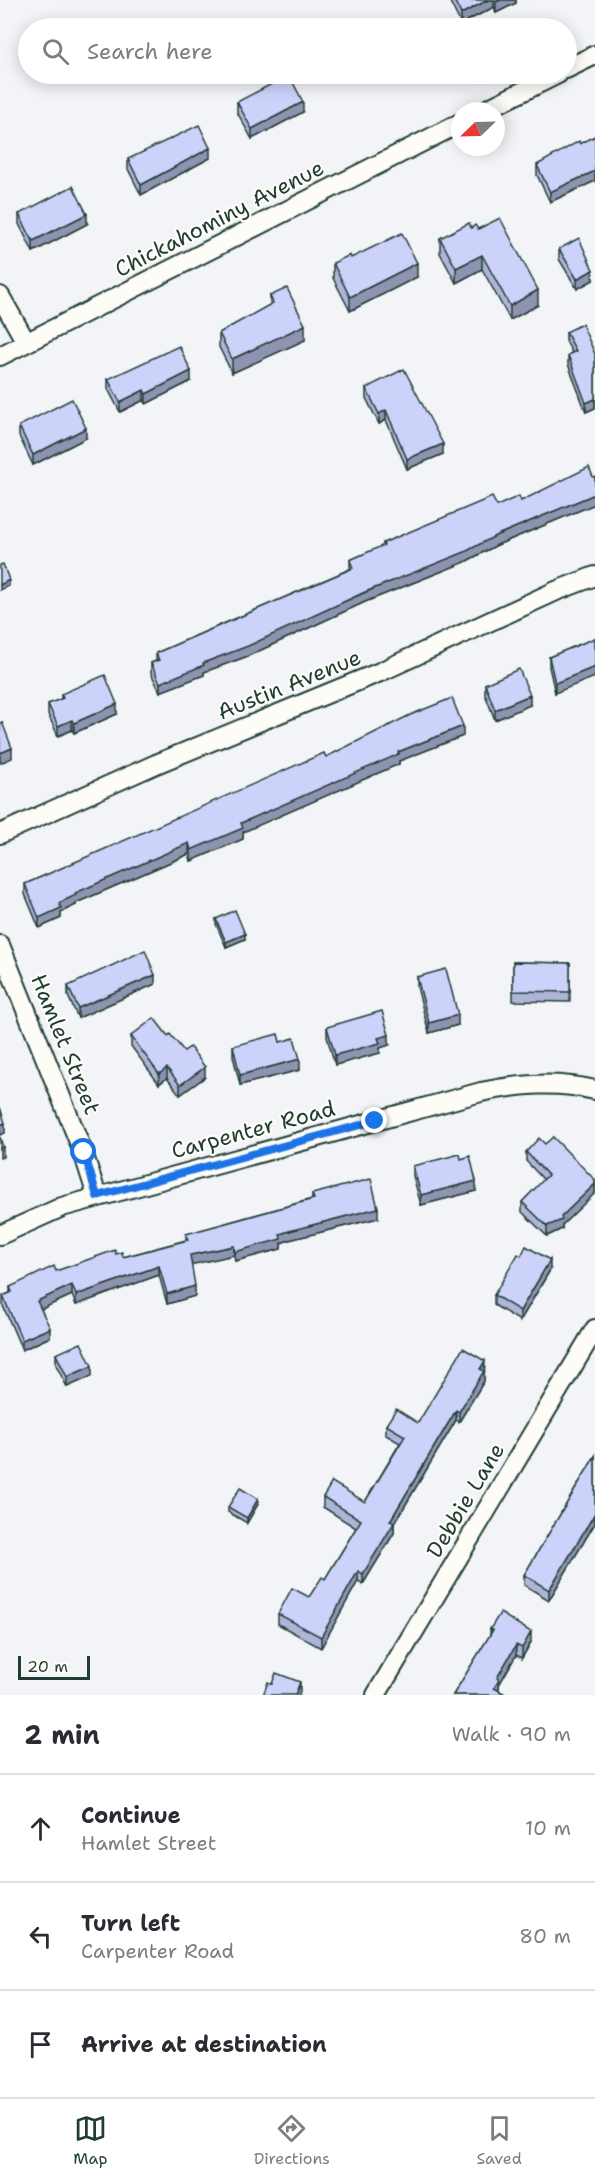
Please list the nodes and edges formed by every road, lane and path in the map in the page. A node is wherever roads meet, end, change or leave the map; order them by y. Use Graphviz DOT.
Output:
graph roads {
  1 [pos="595,55"];
  2 [pos="577,64"];
  3 [pos="538,84"];
  4 [pos="501,102"];
  5 [pos="451,128"];
  6 [pos="0,296"];
  7 [pos="26,342"];
  8 [pos="0,356"];
  9 [pos="595,576"];
  10 [pos="0,834"];
  11 [pos="0,945"];
  12 [pos="595,1090"];
  13 [pos="97,1196"];
  14 [pos="0,1235"];
  15 [pos="595,1329"];
  16 [pos="376,1695"];
  1 -- 2 [label="street"];
  3 -- 4 [label="street"];
  5 -- 7 [label="street, Chickahominy Avenue"];
  6 -- 7 [label="street"];
  7 -- 8 [label="street, Chickahominy Avenue"];
  9 -- 10 [label="street, Austin Avenue"];
  11 -- 13 [label="street, Hamlet Street"];
  12 -- 13 [label="street, Carpenter Road"];
  13 -- 14 [label="street, Carpenter Road"];
  15 -- 16 [label="street, Debbie Lane"];
}
